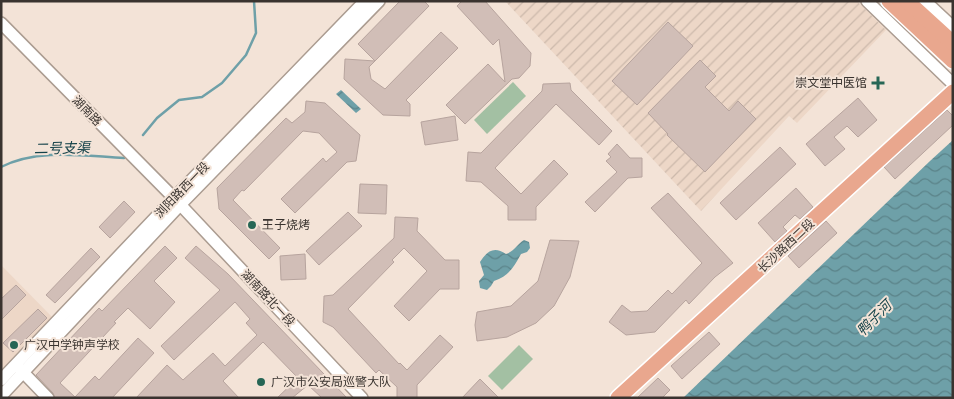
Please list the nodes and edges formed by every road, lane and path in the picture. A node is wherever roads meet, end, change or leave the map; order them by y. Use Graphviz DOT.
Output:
graph roads {
  1 [pos="365,1"];
  2 [pos="379,1"];
  3 [pos="867,1"];
  4 [pos="889,1"];
  5 [pos="907,1"];
  6 [pos="925,1"];
  7 [pos="1,23"];
  8 [pos="953,27"];
  9 [pos="953,43"];
  10 [pos="953,61"];
  11 [pos="953,84"];
  12 [pos="953,92"];
  13 [pos="177,202"];
  14 [pos="19,369"];
  15 [pos="1,380"];
  16 [pos="1,396"];
  17 [pos="48,398"];
  18 [pos="362,398"];
  19 [pos="618,398"];
  1 -- 13 [label="street, 浏阳路西一段"];
  2 -- 13 [label="street"];
  3 -- 11 [label="street"];
  4 -- 10 [label="main road"];
  5 -- 9 [label="main road"];
  6 -- 8 [label="street"];
  7 -- 13 [label="street, 湖南路"];
  12 -- 19 [label="main road, 长沙路西二段"];
  13 -- 14 [label="street, 浏阳路西一段"];
  13 -- 18 [label="street, 湖南路北一段"];
  14 -- 15 [label="street, 浏阳路西一段"];
  14 -- 16 [label="street"];
  14 -- 17 [label="street"];
}
